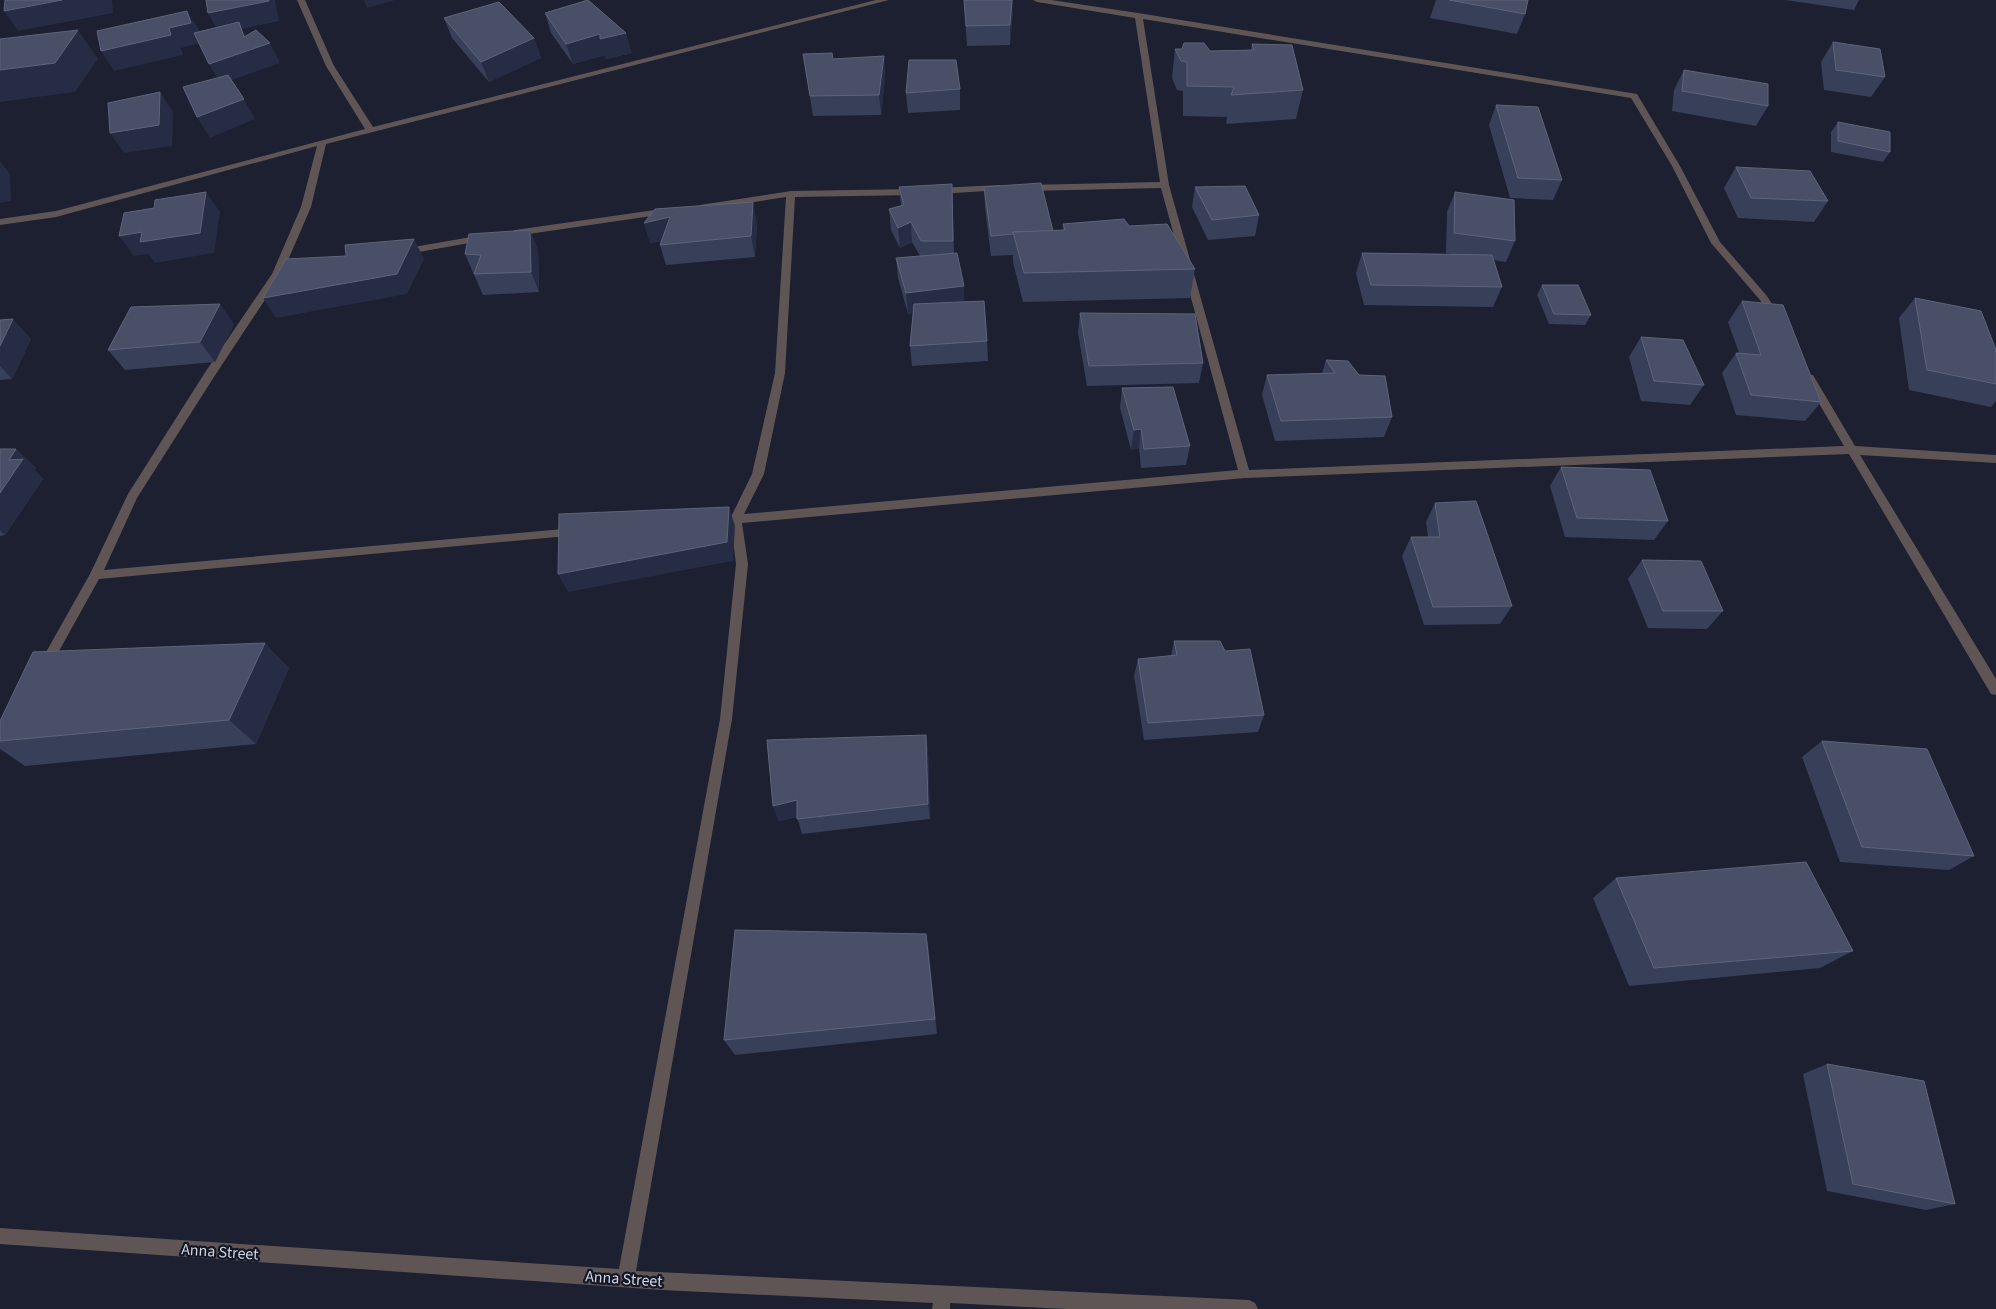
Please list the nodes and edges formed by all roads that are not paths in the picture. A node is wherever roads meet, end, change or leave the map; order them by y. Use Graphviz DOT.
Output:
graph roads {
  1 [pos="301,0"];
  2 [pos="885,0"];
  3 [pos="1038,0"];
  4 [pos="1138,15"];
  5 [pos="371,131"];
  6 [pos="322,142"];
  7 [pos="1165,185"];
  8 [pos="791,194"];
  9 [pos="0,222"];
  10 [pos="390,254"];
  11 [pos="1777,322"];
  12 [pos="1805,370"];
  13 [pos="1852,450"];
  14 [pos="1996,460"];
  15 [pos="1245,474"];
  16 [pos="736,519"];
  17 [pos="706,521"];
  18 [pos="587,531"];
  19 [pos="95,575"];
  20 [pos="38,678"];
  21 [pos="1996,690"];
  22 [pos="0,1236"];
  23 [pos="626,1278"];
  24 [pos="942,1301"];
  25 [pos="1249,1309"];
  1 -- 5 [label="street"];
  2 -- 5 [label="street"];
  3 -- 4 [label="street"];
  4 -- 7 [label="street"];
  4 -- 11 [label="street"];
  5 -- 6 [label="street"];
  6 -- 9 [label="street"];
  6 -- 19 [label="street"];
  7 -- 8 [label="street"];
  7 -- 15 [label="street"];
  8 -- 10 [label="street"];
  8 -- 16 [label="street"];
  12 -- 13 [label="street"];
  13 -- 14 [label="street"];
  13 -- 15 [label="street"];
  13 -- 21 [label="street"];
  15 -- 16 [label="street"];
  16 -- 17 [label="street"];
  16 -- 23 [label="street"];
  18 -- 19 [label="street"];
  19 -- 20 [label="street"];
  22 -- 23 [label="street, Anna Street"];
  23 -- 24 [label="street, Anna Street"];
  24 -- 25 [label="street, Anna Street"];
}
